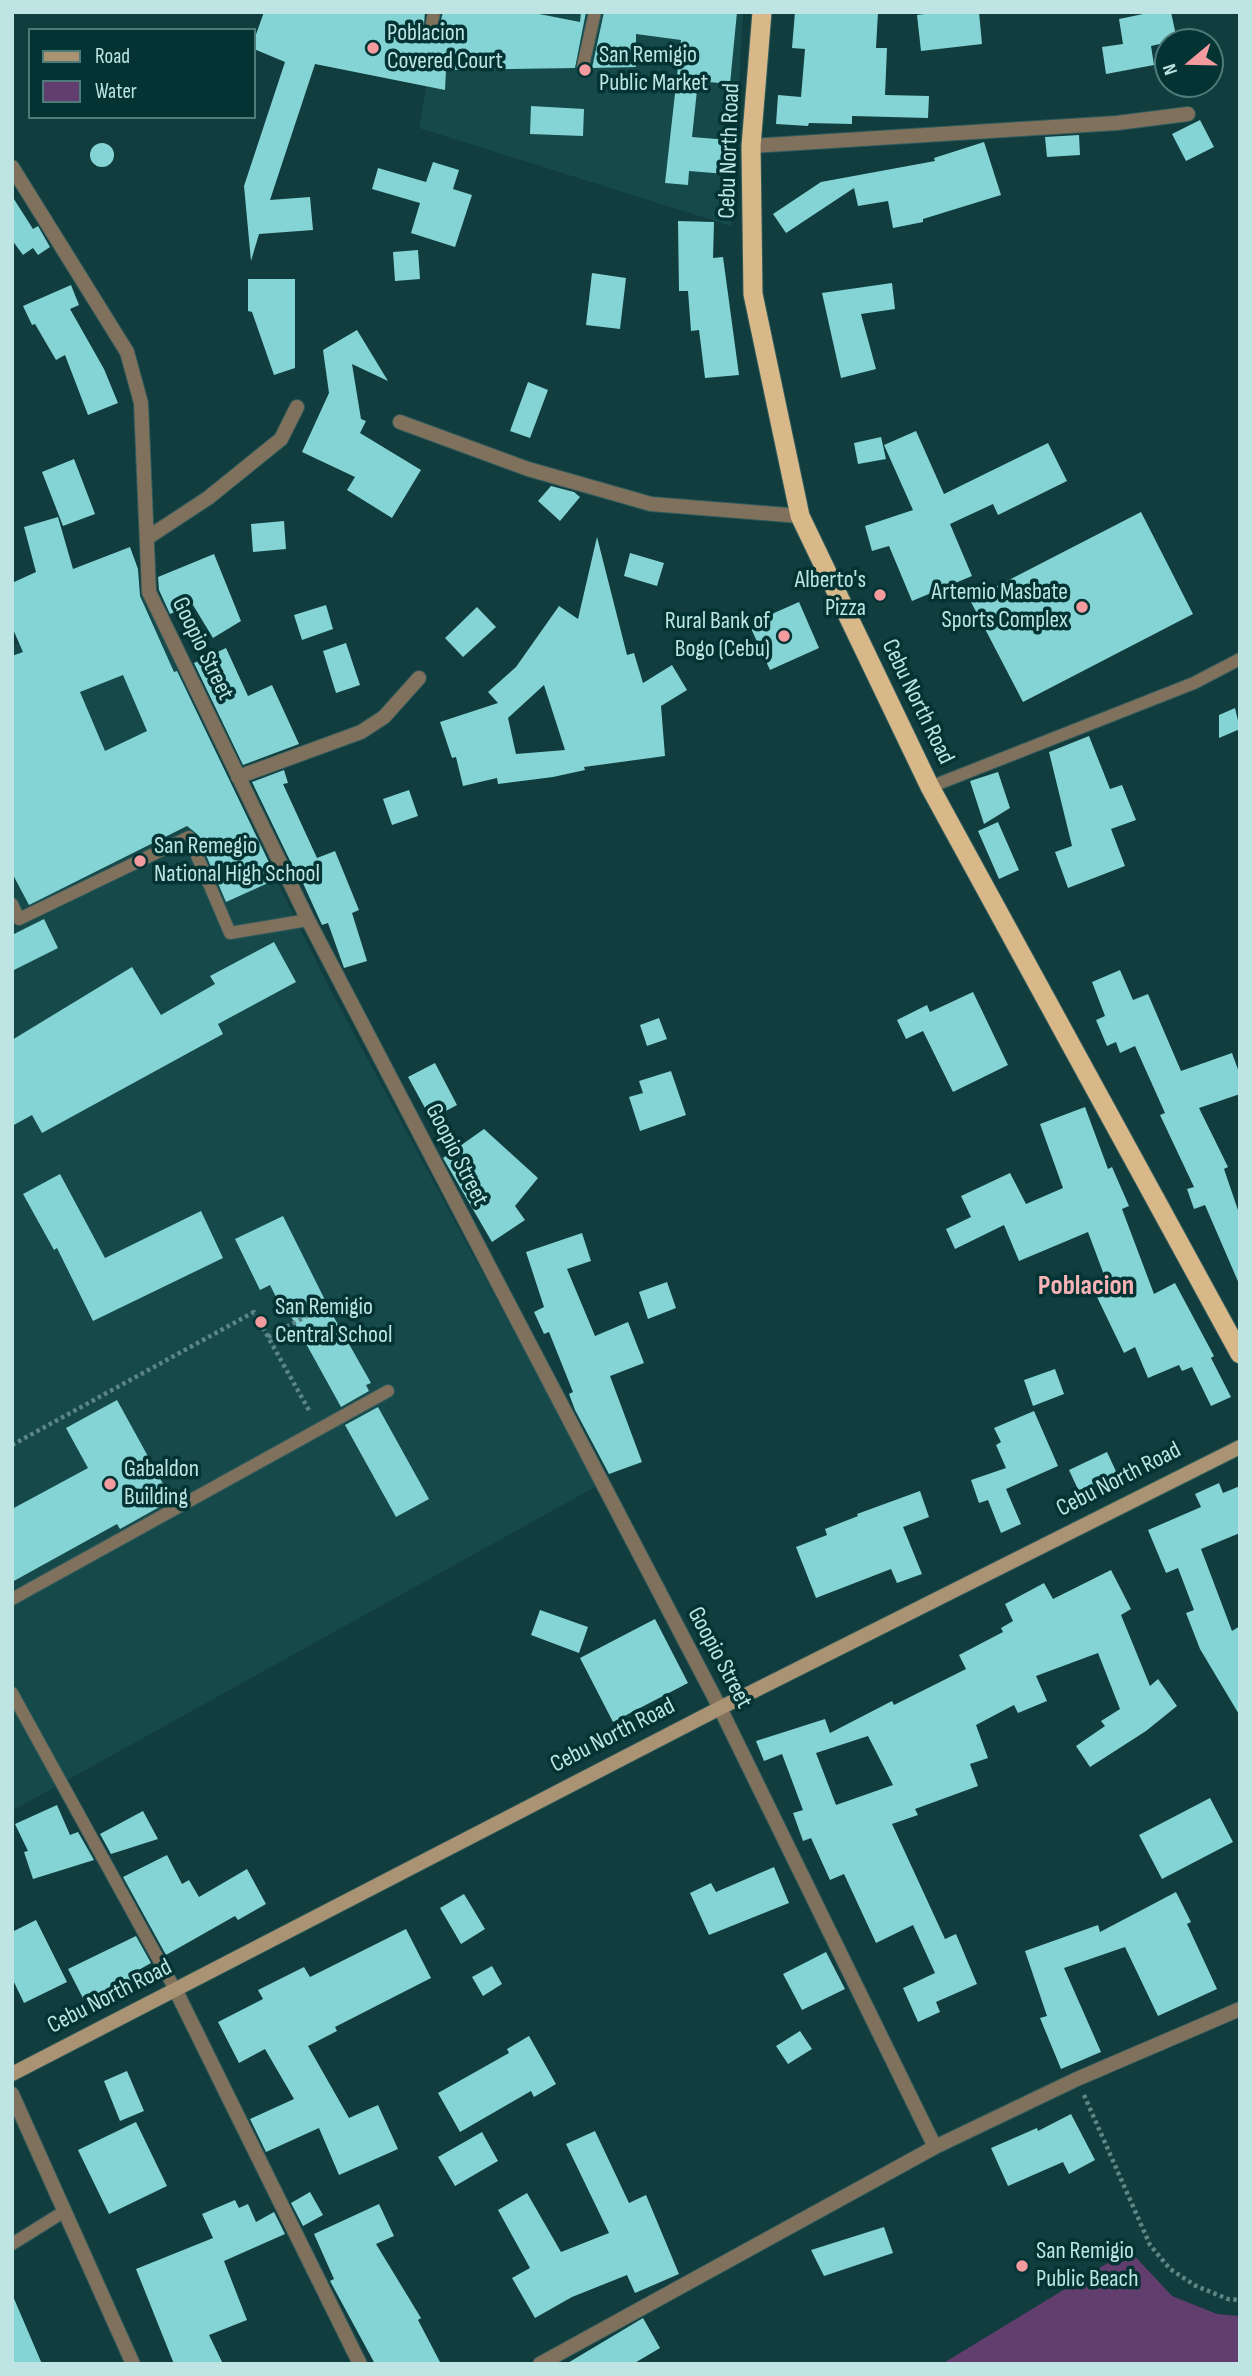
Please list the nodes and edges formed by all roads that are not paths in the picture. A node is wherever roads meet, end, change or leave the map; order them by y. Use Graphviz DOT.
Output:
graph roads {
  1 [pos="594,12"];
  2 [pos="762,12"];
  3 [pos="583,66"];
  4 [pos="1188,114"];
  5 [pos="751,146"];
  6 [pos="12,167"];
  7 [pos="297,407"];
  8 [pos="400,422"];
  9 [pos="800,516"];
  10 [pos="147,538"];
  11 [pos="1240,659"];
  12 [pos="419,678"];
  13 [pos="239,777"];
  14 [pos="930,787"];
  15 [pos="12,904"];
  16 [pos="308,920"];
  17 [pos="1240,1354"];
  18 [pos="387,1391"];
  19 [pos="1240,1447"];
  20 [pos="12,1599"];
  21 [pos="12,1693"];
  22 [pos="720,1708"];
  23 [pos="176,1991"];
  24 [pos="1240,2009"];
  25 [pos="12,2074"];
  26 [pos="12,2094"];
  27 [pos="936,2147"];
  28 [pos="65,2211"];
  29 [pos="12,2244"];
  30 [pos="133,2364"];
  31 [pos="360,2364"];
  32 [pos="540,2364"];
  1 -- 3 [label="lane"];
  2 -- 5 [label="highway, Cebu North Road"];
  4 -- 5 [label="street"];
  5 -- 9 [label="highway, Cebu North Road"];
  6 -- 10 [label="street, Goopio Street"];
  7 -- 10 [label="street"];
  8 -- 9 [label="street"];
  9 -- 14 [label="highway, Cebu North Road"];
  10 -- 13 [label="street, Goopio Street"];
  11 -- 14 [label="lane"];
  12 -- 13 [label="street"];
  13 -- 16 [label="street, Goopio Street"];
  14 -- 17 [label="highway, Cebu North Road"];
  15 -- 16 [label="lane"];
  16 -- 22 [label="street, Goopio Street"];
  18 -- 20 [label="lane"];
  19 -- 22 [label="main road, Cebu North Road"];
  21 -- 23 [label="lane"];
  22 -- 23 [label="main road, Cebu North Road"];
  22 -- 27 [label="street, Goopio Street"];
  23 -- 25 [label="main road, Cebu North Road"];
  23 -- 31 [label="street"];
  24 -- 27 [label="street"];
  26 -- 28 [label="street"];
  27 -- 32 [label="street"];
  28 -- 29 [label="lane"];
  28 -- 30 [label="street"];
}
